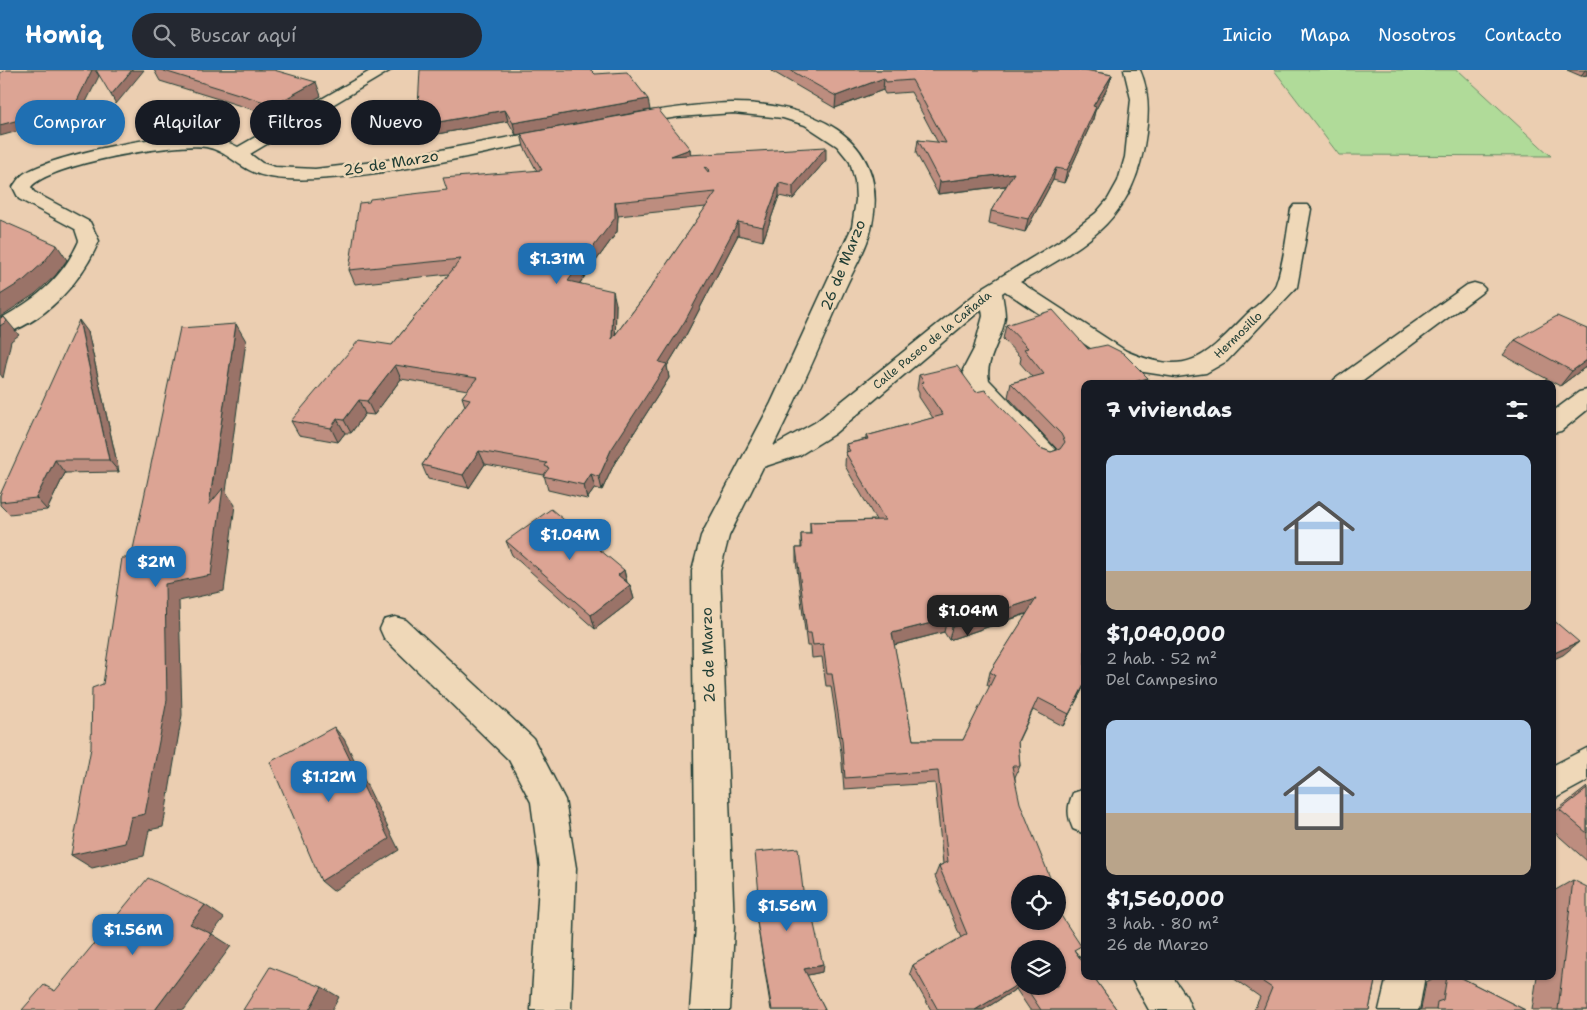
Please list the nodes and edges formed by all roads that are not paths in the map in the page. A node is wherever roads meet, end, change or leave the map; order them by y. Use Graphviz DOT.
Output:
graph roads {
  1 [pos="383,70"];
  2 [pos="1132,70"];
  3 [pos="605,124"];
  4 [pos="576,130"];
  5 [pos="238,154"];
  6 [pos="1301,209"];
  7 [pos="999,287"];
  8 [pos="1474,289"];
  9 [pos="0,328"];
  10 [pos="1349,380"];
  11 [pos="1587,398"];
  12 [pos="1556,421"];
  13 [pos="1046,455"];
  14 [pos="753,460"];
  15 [pos="395,629"];
  16 [pos="1587,763"];
  17 [pos="1556,782"];
  18 [pos="1152,980"];
  19 [pos="1405,980"];
  20 [pos="551,1010"];
  21 [pos="710,1010"];
  22 [pos="1172,1010"];
  23 [pos="1398,1010"];
  1 -- 5 [label="street"];
  2 -- 7 [label="street, Calle Paseo de la Cañada"];
  3 -- 14 [label="street, 26 de Marzo"];
  4 -- 5 [label="street, 26 de Marzo"];
  5 -- 9 [label="street, 26 de Marzo"];
  6 -- 7 [label="street, Hermosillo"];
  7 -- 13 [label="street"];
  7 -- 14 [label="street, Calle Paseo de la Cañada"];
  8 -- 10 [label="street"];
  11 -- 12 [label="street"];
  14 -- 21 [label="street, 26 de Marzo"];
  15 -- 20 [label="street"];
  16 -- 17 [label="street"];
  18 -- 22 [label="street"];
  19 -- 23 [label="street"];
}
